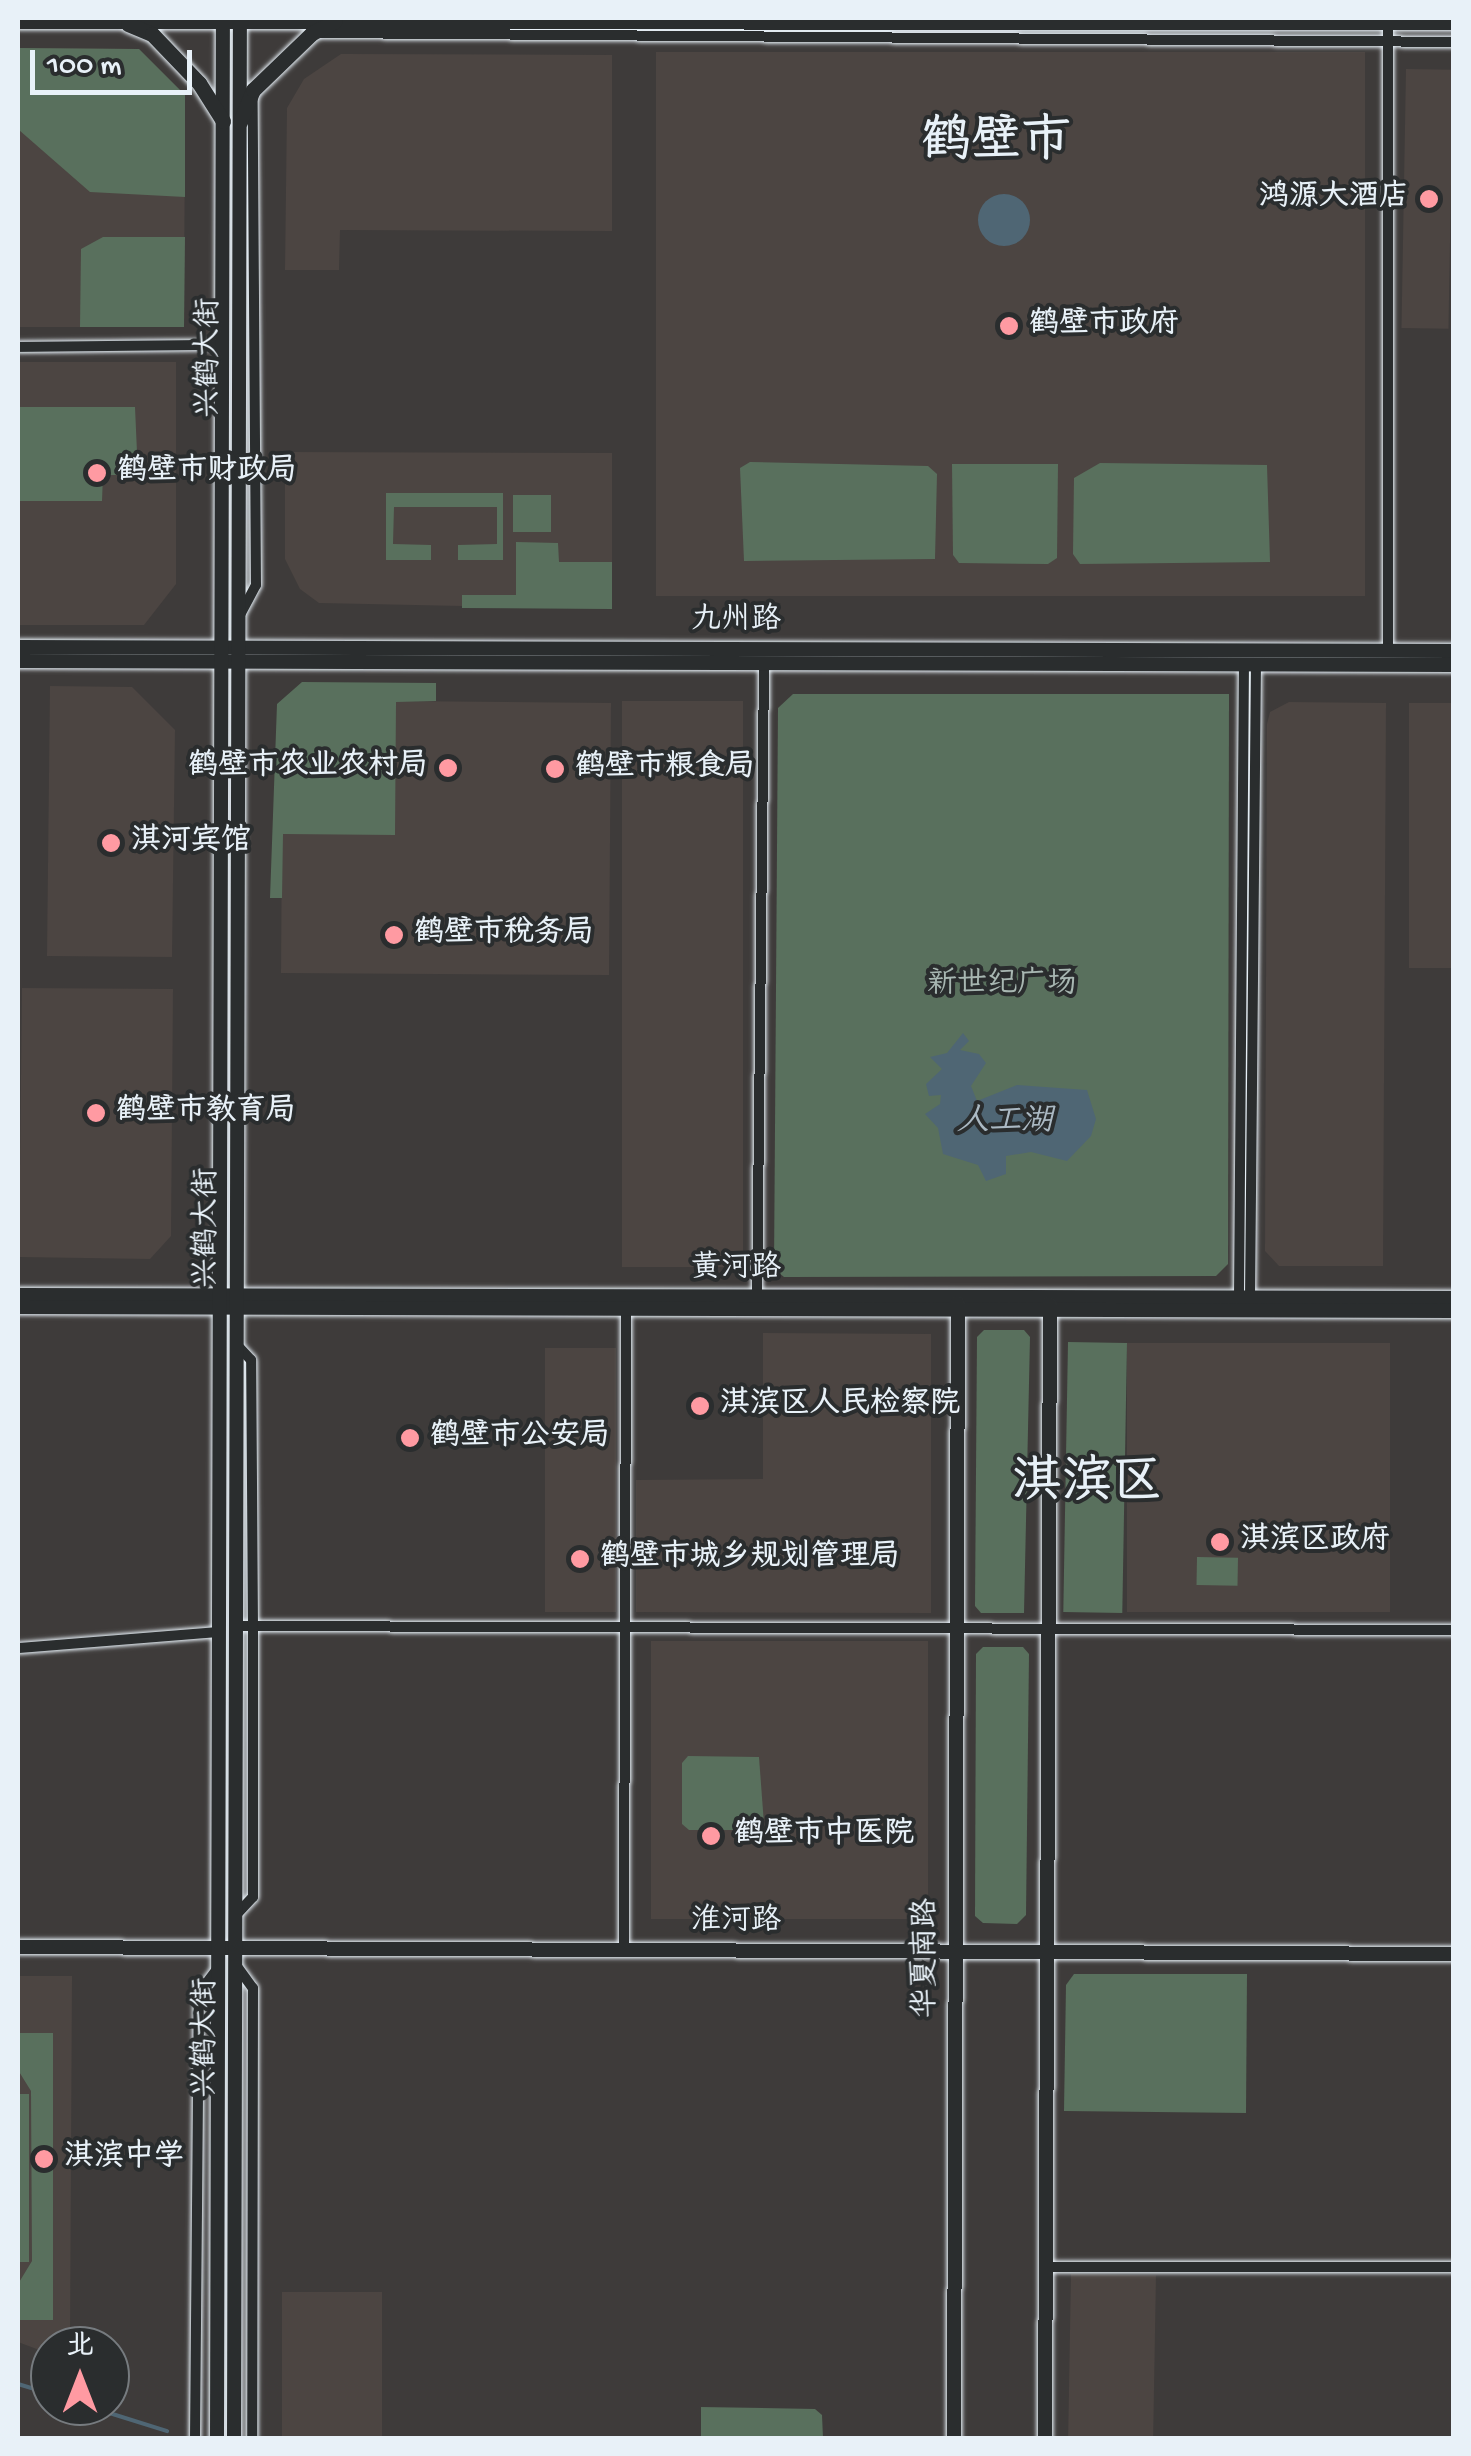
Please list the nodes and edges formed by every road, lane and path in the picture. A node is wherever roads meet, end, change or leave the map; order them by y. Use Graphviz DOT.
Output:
graph roads {
  1 [pos="223,19"];
  2 [pos="240,19"];
  3 [pos="336,20"];
  4 [pos="1388,20"];
  5 [pos="18,21"];
  6 [pos="120,21"];
  7 [pos="1454,22"];
  8 [pos="312,34"];
  9 [pos="1388,42"];
  10 [pos="1454,42"];
  11 [pos="253,90"];
  12 [pos="222,121"];
  13 [pos="240,122"];
  14 [pos="222,345"];
  15 [pos="18,347"];
  16 [pos="237,620"];
  17 [pos="18,647"];
  18 [pos="1388,651"];
  19 [pos="1454,651"];
  20 [pos="220,654"];
  21 [pos="237,654"];
  22 [pos="18,660"];
  23 [pos="764,663"];
  24 [pos="1250,664"];
  25 [pos="1454,665"];
  26 [pos="18,1295"];
  27 [pos="1244,1298"];
  28 [pos="1454,1298"];
  29 [pos="220,1302"];
  30 [pos="236,1302"];
  31 [pos="757,1303"];
  32 [pos="958,1304"];
  33 [pos="1050,1304"];
  34 [pos="18,1307"];
  35 [pos="626,1309"];
  36 [pos="1454,1310"];
  37 [pos="236,1344"];
  38 [pos="236,1626"];
  39 [pos="253,1626"];
  40 [pos="626,1627"];
  41 [pos="957,1628"];
  42 [pos="1048,1628"];
  43 [pos="1454,1630"];
  44 [pos="219,1632"];
  45 [pos="18,1648"];
  46 [pos="235,1916"];
  47 [pos="18,1947"];
  48 [pos="219,1948"];
  49 [pos="235,1948"];
  50 [pos="624,1950"];
  51 [pos="956,1952"];
  52 [pos="1047,1952"];
  53 [pos="1454,1954"];
  54 [pos="235,1964"];
  55 [pos="219,1967"];
  56 [pos="1454,2266"];
  57 [pos="1046,2267"];
  58 [pos="195,2438"];
  59 [pos="217,2438"];
  60 [pos="234,2438"];
  61 [pos="252,2438"];
  62 [pos="954,2438"];
  63 [pos="1045,2438"];
  1 -- 2 [label="main road"];
  1 -- 6 [label="main road"];
  1 -- 12 [label="main road, 兴鹤大街"];
  2 -- 3 [label="main road"];
  2 -- 13 [label="main road, 兴鹤大街"];
  3 -- 4 [label="main road"];
  3 -- 8 [label="main road"];
  4 -- 7 [label="main road"];
  4 -- 9 [label="street"];
  5 -- 6 [label="main road"];
  6 -- 12 [label="main road"];
  8 -- 9 [label="street"];
  8 -- 11 [label="main road"];
  9 -- 10 [label="street"];
  9 -- 18 [label="street"];
  11 -- 13 [label="main road"];
  11 -- 16 [label="street"];
  12 -- 14 [label="main road, 兴鹤大街"];
  13 -- 16 [label="main road, 兴鹤大街"];
  14 -- 15 [label="street"];
  14 -- 20 [label="main road, 兴鹤大街"];
  16 -- 21 [label="main road, 兴鹤大街"];
  17 -- 20 [label="main road, 九州路"];
  18 -- 19 [label="main road, 九州路"];
  18 -- 21 [label="main road, 九州路"];
  20 -- 21 [label="main road, 九州路"];
  20 -- 22 [label="main road, 九州路"];
  20 -- 29 [label="main road, 兴鹤大街"];
  21 -- 23 [label="main road, 九州路"];
  21 -- 30 [label="main road, 兴鹤大街"];
  23 -- 24 [label="main road, 九州路"];
  23 -- 31 [label="street"];
  24 -- 25 [label="main road, 九州路"];
  24 -- 27 [label="street"];
  26 -- 29 [label="main road, 黄河路"];
  27 -- 28 [label="main road, 黄河路"];
  27 -- 33 [label="main road, 黄河路"];
  29 -- 30 [label="main road, 黄河路"];
  29 -- 34 [label="main road, 黄河路"];
  29 -- 44 [label="main road, 兴鹤大街"];
  30 -- 31 [label="main road, 黄河路"];
  30 -- 35 [label="main road, 黄河路"];
  30 -- 37 [label="main road, 兴鹤大街"];
  31 -- 32 [label="main road, 黄河路"];
  31 -- 35 [label="main road, 黄河路"];
  32 -- 33 [label="main road, 黄河路"];
  32 -- 41 [label="main road, 华夏南路"];
  33 -- 36 [label="main road, 黄河路"];
  33 -- 42 [label="main road"];
  35 -- 40 [label="street"];
  37 -- 38 [label="main road, 兴鹤大街"];
  37 -- 39 [label="street"];
  38 -- 39 [label="street"];
  38 -- 46 [label="main road, 兴鹤大街"];
  39 -- 40 [label="street"];
  39 -- 46 [label="street"];
  40 -- 41 [label="street"];
  40 -- 50 [label="street"];
  41 -- 42 [label="street"];
  41 -- 51 [label="main road, 华夏南路"];
  42 -- 43 [label="street"];
  42 -- 52 [label="main road"];
  44 -- 45 [label="street"];
  44 -- 48 [label="main road, 兴鹤大街"];
  46 -- 49 [label="main road, 兴鹤大街"];
  47 -- 48 [label="main road, 淮河路"];
  48 -- 49 [label="main road, 淮河路"];
  48 -- 55 [label="main road, 兴鹤大街"];
  49 -- 50 [label="main road, 淮河路"];
  49 -- 54 [label="main road, 兴鹤大街"];
  50 -- 51 [label="main road, 淮河路"];
  51 -- 52 [label="main road, 淮河路"];
  51 -- 62 [label="main road, 华夏南路"];
  52 -- 53 [label="main road, 淮河路"];
  52 -- 57 [label="main road"];
  54 -- 60 [label="main road, 兴鹤大街"];
  54 -- 61 [label="street"];
  55 -- 58 [label="street"];
  55 -- 59 [label="main road, 兴鹤大街"];
  56 -- 57 [label="street"];
  57 -- 63 [label="main road"];
}
